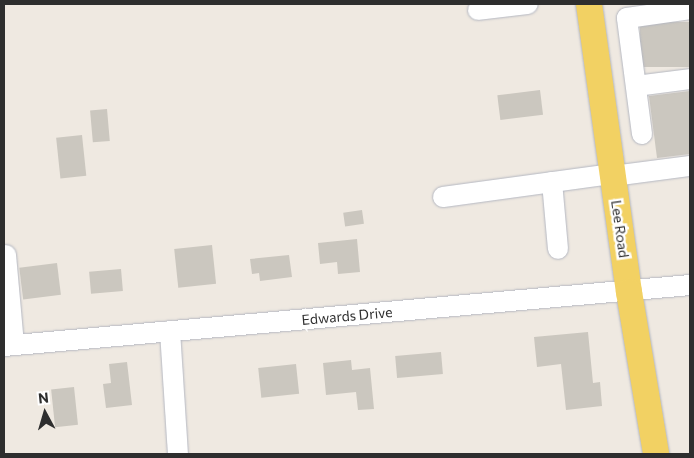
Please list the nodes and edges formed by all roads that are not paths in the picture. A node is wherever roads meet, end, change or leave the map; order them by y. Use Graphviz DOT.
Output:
graph roads {
  1 [pos="528,4"];
  2 [pos="589,4"];
  3 [pos="690,9"];
  4 [pos="478,10"];
  5 [pos="690,79"];
  6 [pos="636,86"];
  7 [pos="642,134"];
  8 [pos="690,166"];
  9 [pos="612,175"];
  10 [pos="552,182"];
  11 [pos="443,197"];
  12 [pos="558,249"];
  13 [pos="6,255"];
  14 [pos="690,285"];
  15 [pos="629,292"];
  16 [pos="170,331"];
  17 [pos="9,345"];
  18 [pos="178,454"];
  19 [pos="656,454"];
  1 -- 4 [label="street"];
  2 -- 9 [label="main road, Lee Road"];
  3 -- 6 [label="street"];
  5 -- 6 [label="street"];
  6 -- 7 [label="street"];
  8 -- 9 [label="street"];
  9 -- 10 [label="street"];
  9 -- 15 [label="main road, Lee Road"];
  10 -- 11 [label="street"];
  10 -- 12 [label="street"];
  13 -- 17 [label="street"];
  14 -- 15 [label="street, Edwards Drive"];
  15 -- 16 [label="street, Edwards Drive"];
  15 -- 19 [label="main road, Lee Road"];
  16 -- 17 [label="street, Edwards Drive"];
  16 -- 18 [label="street"];
}
